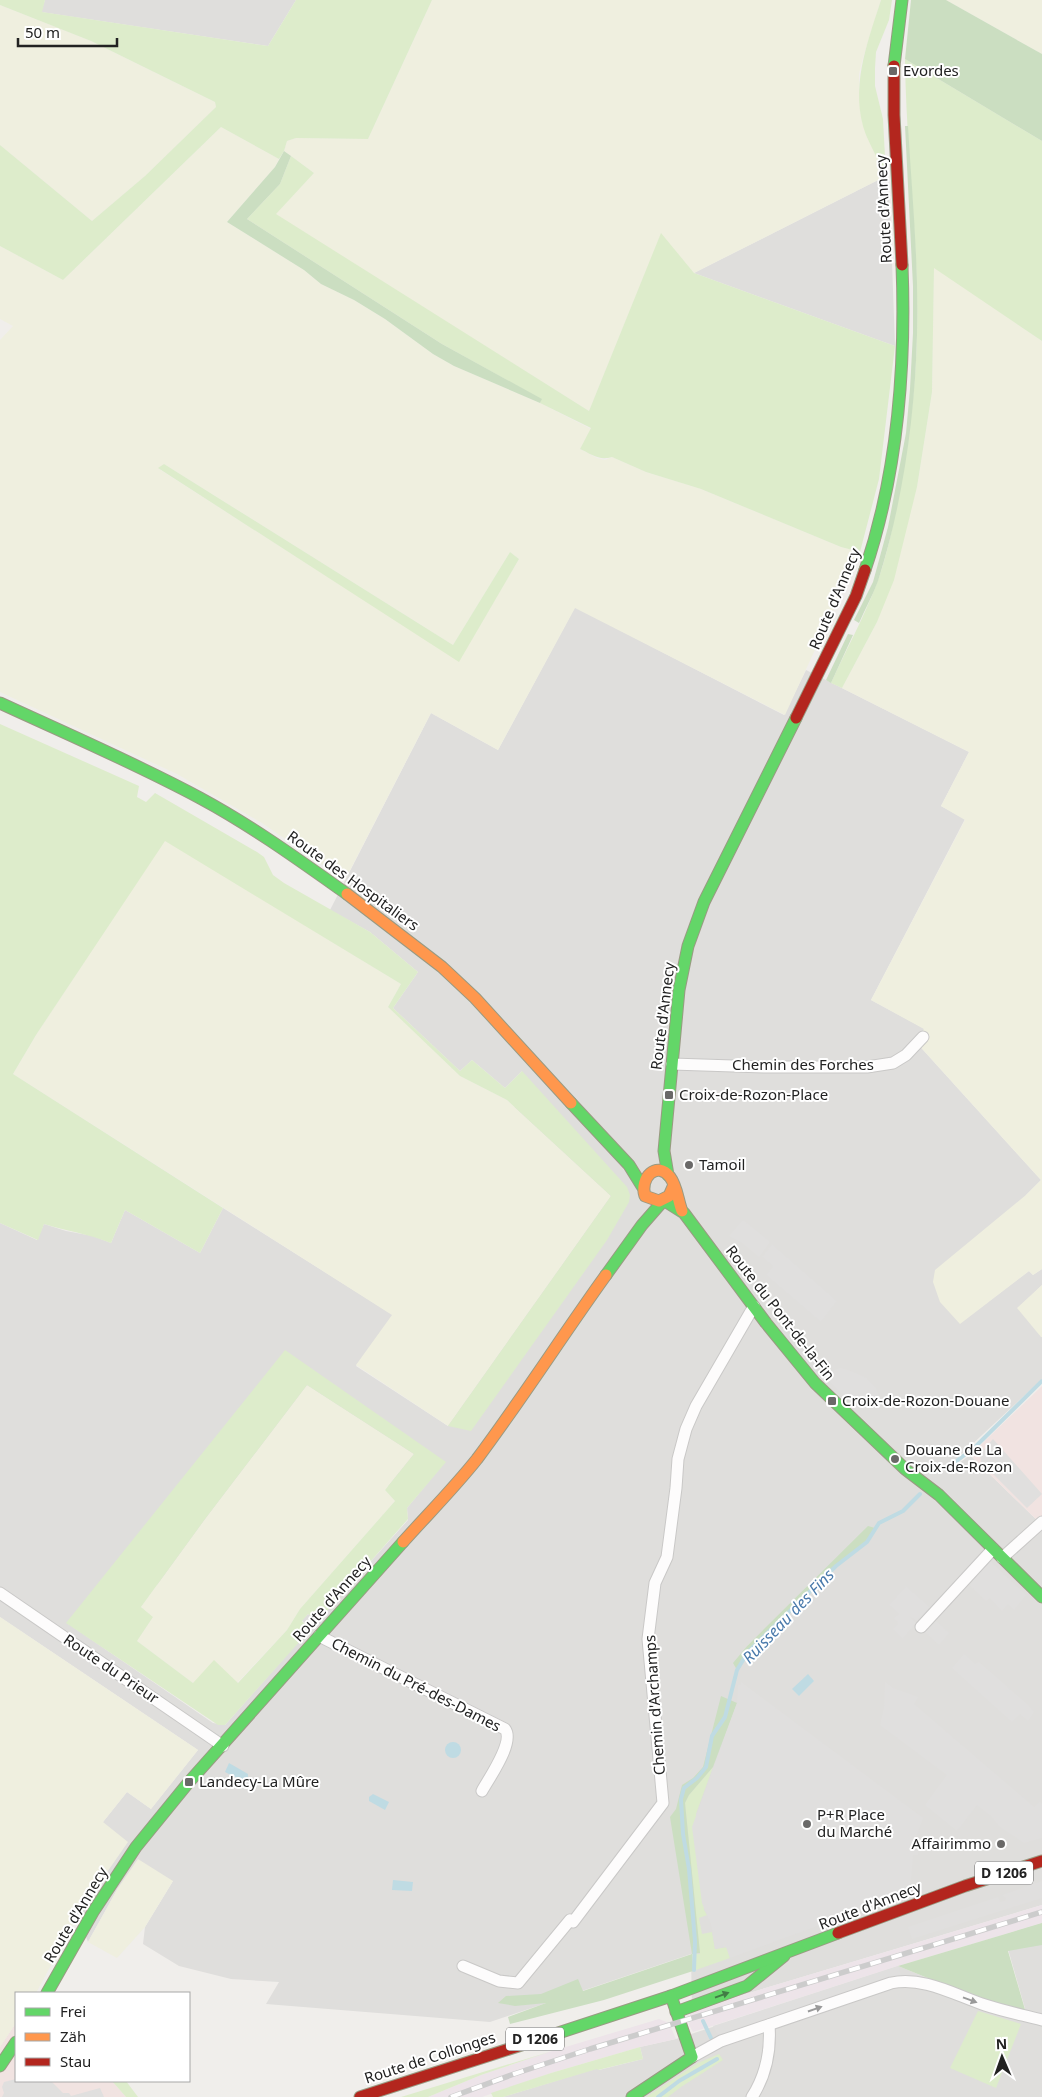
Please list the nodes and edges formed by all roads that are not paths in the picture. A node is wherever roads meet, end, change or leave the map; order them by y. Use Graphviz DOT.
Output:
graph roads {
  1 [pos="902,0"];
  2 [pos="0,703"];
  3 [pos="923,1037"];
  4 [pos="672,1064"];
  5 [pos="664,1151"];
  6 [pos="629,1164"];
  7 [pos="652,1172"];
  8 [pos="668,1175"];
  9 [pos="673,1186"];
  10 [pos="644,1191"];
  11 [pos="664,1201"];
  12 [pos="682,1211"];
  13 [pos="642,1225"];
  14 [pos="754,1306"];
  15 [pos="1042,1522"];
  16 [pos="993,1549"];
  17 [pos="1002,1558"];
  18 [pos="0,1593"];
  19 [pos="1042,1597"];
  20 [pos="921,1627"];
  21 [pos="319,1636"];
  22 [pos="222,1746"];
  23 [pos="482,1791"];
  24 [pos="1042,1861"];
  25 [pos="787,1953"];
  26 [pos="463,1966"];
  27 [pos="710,1982"];
  28 [pos="48,1992"];
  29 [pos="671,1996"];
  30 [pos="676,2012"];
  31 [pos="1042,2020"];
  32 [pos="769,2025"];
  33 [pos="15,2044"];
  34 [pos="692,2057"];
  35 [pos="0,2066"];
  36 [pos="360,2097"];
  37 [pos="632,2097"];
  38 [pos="752,2097"];
  1 -- 4 [label="main road, Route d'Annecy"];
  2 -- 6 [label="main road, Route des Hospitaliers"];
  3 -- 4 [label="street, Chemin des Forches"];
  4 -- 5 [label="main road, Route d'Annecy"];
  5 -- 7 [label="main road, Route d'Annecy"];
  5 -- 8 [label="main road, Route d'Annecy"];
  6 -- 7 [label="main road, Route des Hospitaliers"];
  6 -- 10 [label="main road, Route des Hospitaliers"];
  7 -- 8 [label="main road"];
  7 -- 10 [label="main road"];
  8 -- 9 [label="main road"];
  9 -- 11 [label="main road"];
  9 -- 12 [label="main road, Route du Pont-de-la-Fin"];
  10 -- 11 [label="main road"];
  10 -- 13 [label="main road, Route d'Annecy"];
  11 -- 12 [label="main road, Route du Pont-de-la-Fin"];
  11 -- 13 [label="main road, Route d'Annecy"];
  12 -- 14 [label="main road, Route du Pont-de-la-Fin"];
  13 -- 21 [label="main road, Route d'Annecy"];
  14 -- 16 [label="main road, Route du Pont-de-la-Fin"];
  14 -- 26 [label="street, Chemin d'Archamps"];
  15 -- 17 [label="street"];
  16 -- 17 [label="main road, Route du Pont-de-la-Fin"];
  16 -- 20 [label="street"];
  17 -- 19 [label="main road, Route du Pont-de-la-Fin"];
  18 -- 22 [label="street, Route du Prieur"];
  21 -- 22 [label="main road, Route d'Annecy"];
  21 -- 23 [label="street, Chemin du Pré-des-Dames"];
  22 -- 28 [label="main road, Route d'Annecy"];
  24 -- 25 [label="main road, Route d'Annecy / D 1206"];
  25 -- 27 [label="main road, Route d'Annecy / D 1206"];
  30 -- 25 [label="main road, one-way"];
  27 -- 29 [label="main road, Route de Collonges / D 1206"];
  29 -- 30 [label="main road"];
  29 -- 36 [label="main road, Route de Collonges / D 1206"];
  30 -- 34 [label="main road"];
  32 -- 31 [label="street, one-way"];
  32 -- 34 [label="street"];
  32 -- 38 [label="street"];
  33 -- 35 [label="main road"];
  34 -- 37 [label="main road"];
}
